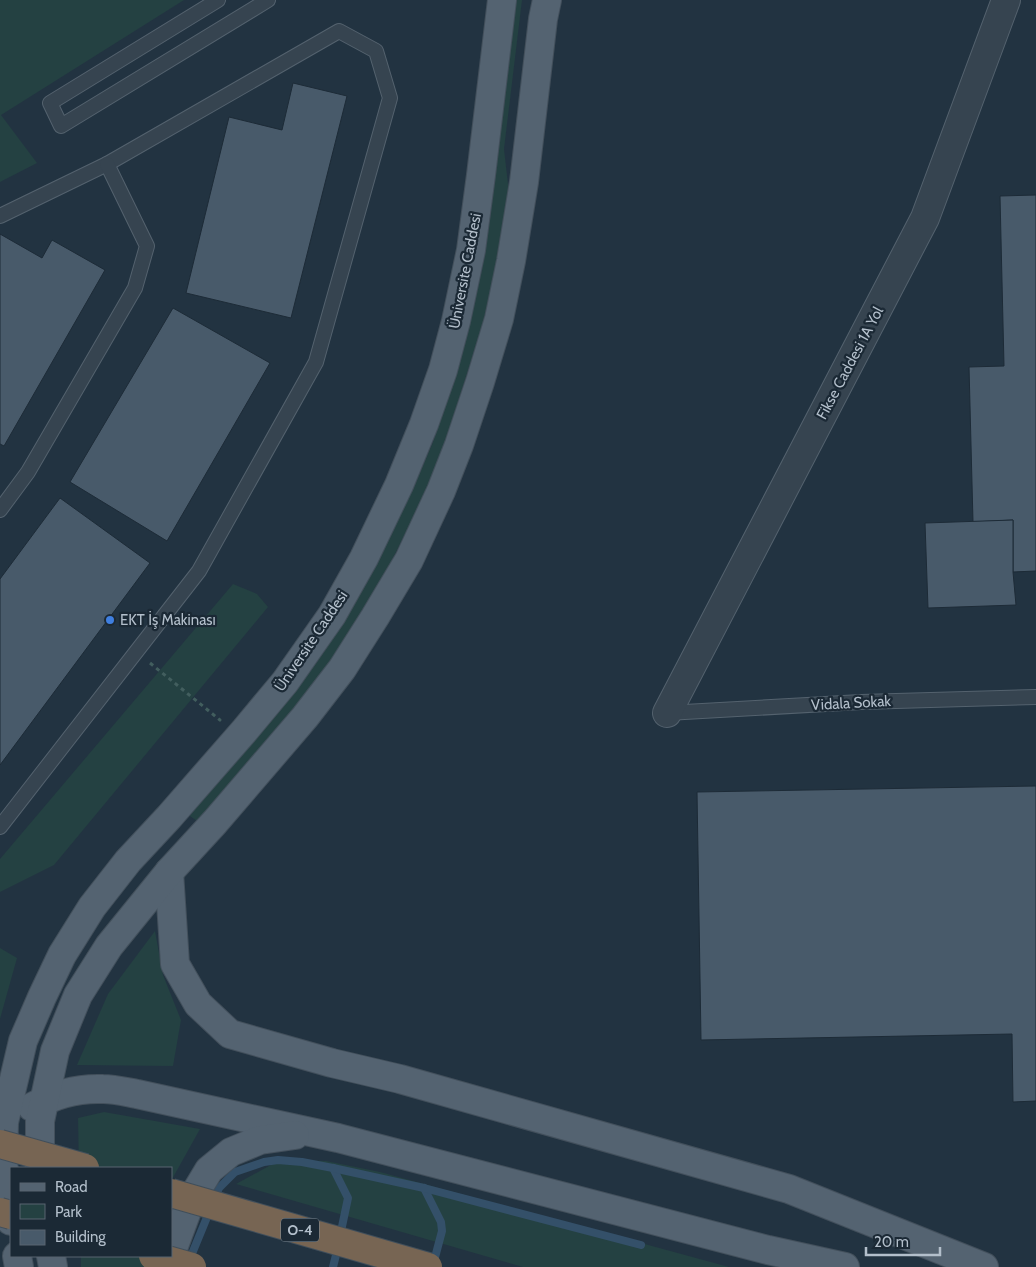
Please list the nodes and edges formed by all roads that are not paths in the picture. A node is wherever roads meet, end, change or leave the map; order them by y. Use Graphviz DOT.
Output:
graph roads {
  1 [pos="218,0"];
  2 [pos="268,0"];
  3 [pos="502,0"];
  4 [pos="547,0"];
  5 [pos="1006,0"];
  6 [pos="107,164"];
  7 [pos="0,216"];
  8 [pos="0,510"];
  9 [pos="1036,697"];
  10 [pos="667,713"];
  11 [pos="0,827"];
  12 [pos="169,872"];
  13 [pos="45,1099"];
  14 [pos="311,1132"];
  15 [pos="2,1133"];
  16 [pos="40,1167"];
  17 [pos="83,1167"];
  18 [pos="172,1193"];
  19 [pos="10,1214"];
  20 [pos="172,1252"];
  21 [pos="157,1257"];
  22 [pos="192,1267"];
  23 [pos="428,1267"];
  24 [pos="845,1267"];
  25 [pos="984,1267"];
  1 -- 2 [label="lane"];
  3 -- 15 [label="main road, Üniversite Caddesi"];
  4 -- 12 [label="main road"];
  5 -- 10 [label="street, Fikse Caddesi 1A Yol"];
  6 -- 7 [label="lane"];
  6 -- 8 [label="lane"];
  6 -- 11 [label="lane"];
  9 -- 10 [label="lane, Vidala Sokak"];
  12 -- 13 [label="main road"];
  12 -- 25 [label="main road"];
  13 -- 14 [label="main road"];
  13 -- 15 [label="main road"];
  13 -- 16 [label="main road"];
  14 -- 20 [label="main road"];
  14 -- 24 [label="main road"];
  15 -- 17 [label="highway, bridge"];
  15 -- 19 [label="main road, Üniversite Caddesi"];
  18 -- 23 [label="highway, O-4, bridge"];
  21 -- 22 [label="highway, bridge"];
}
